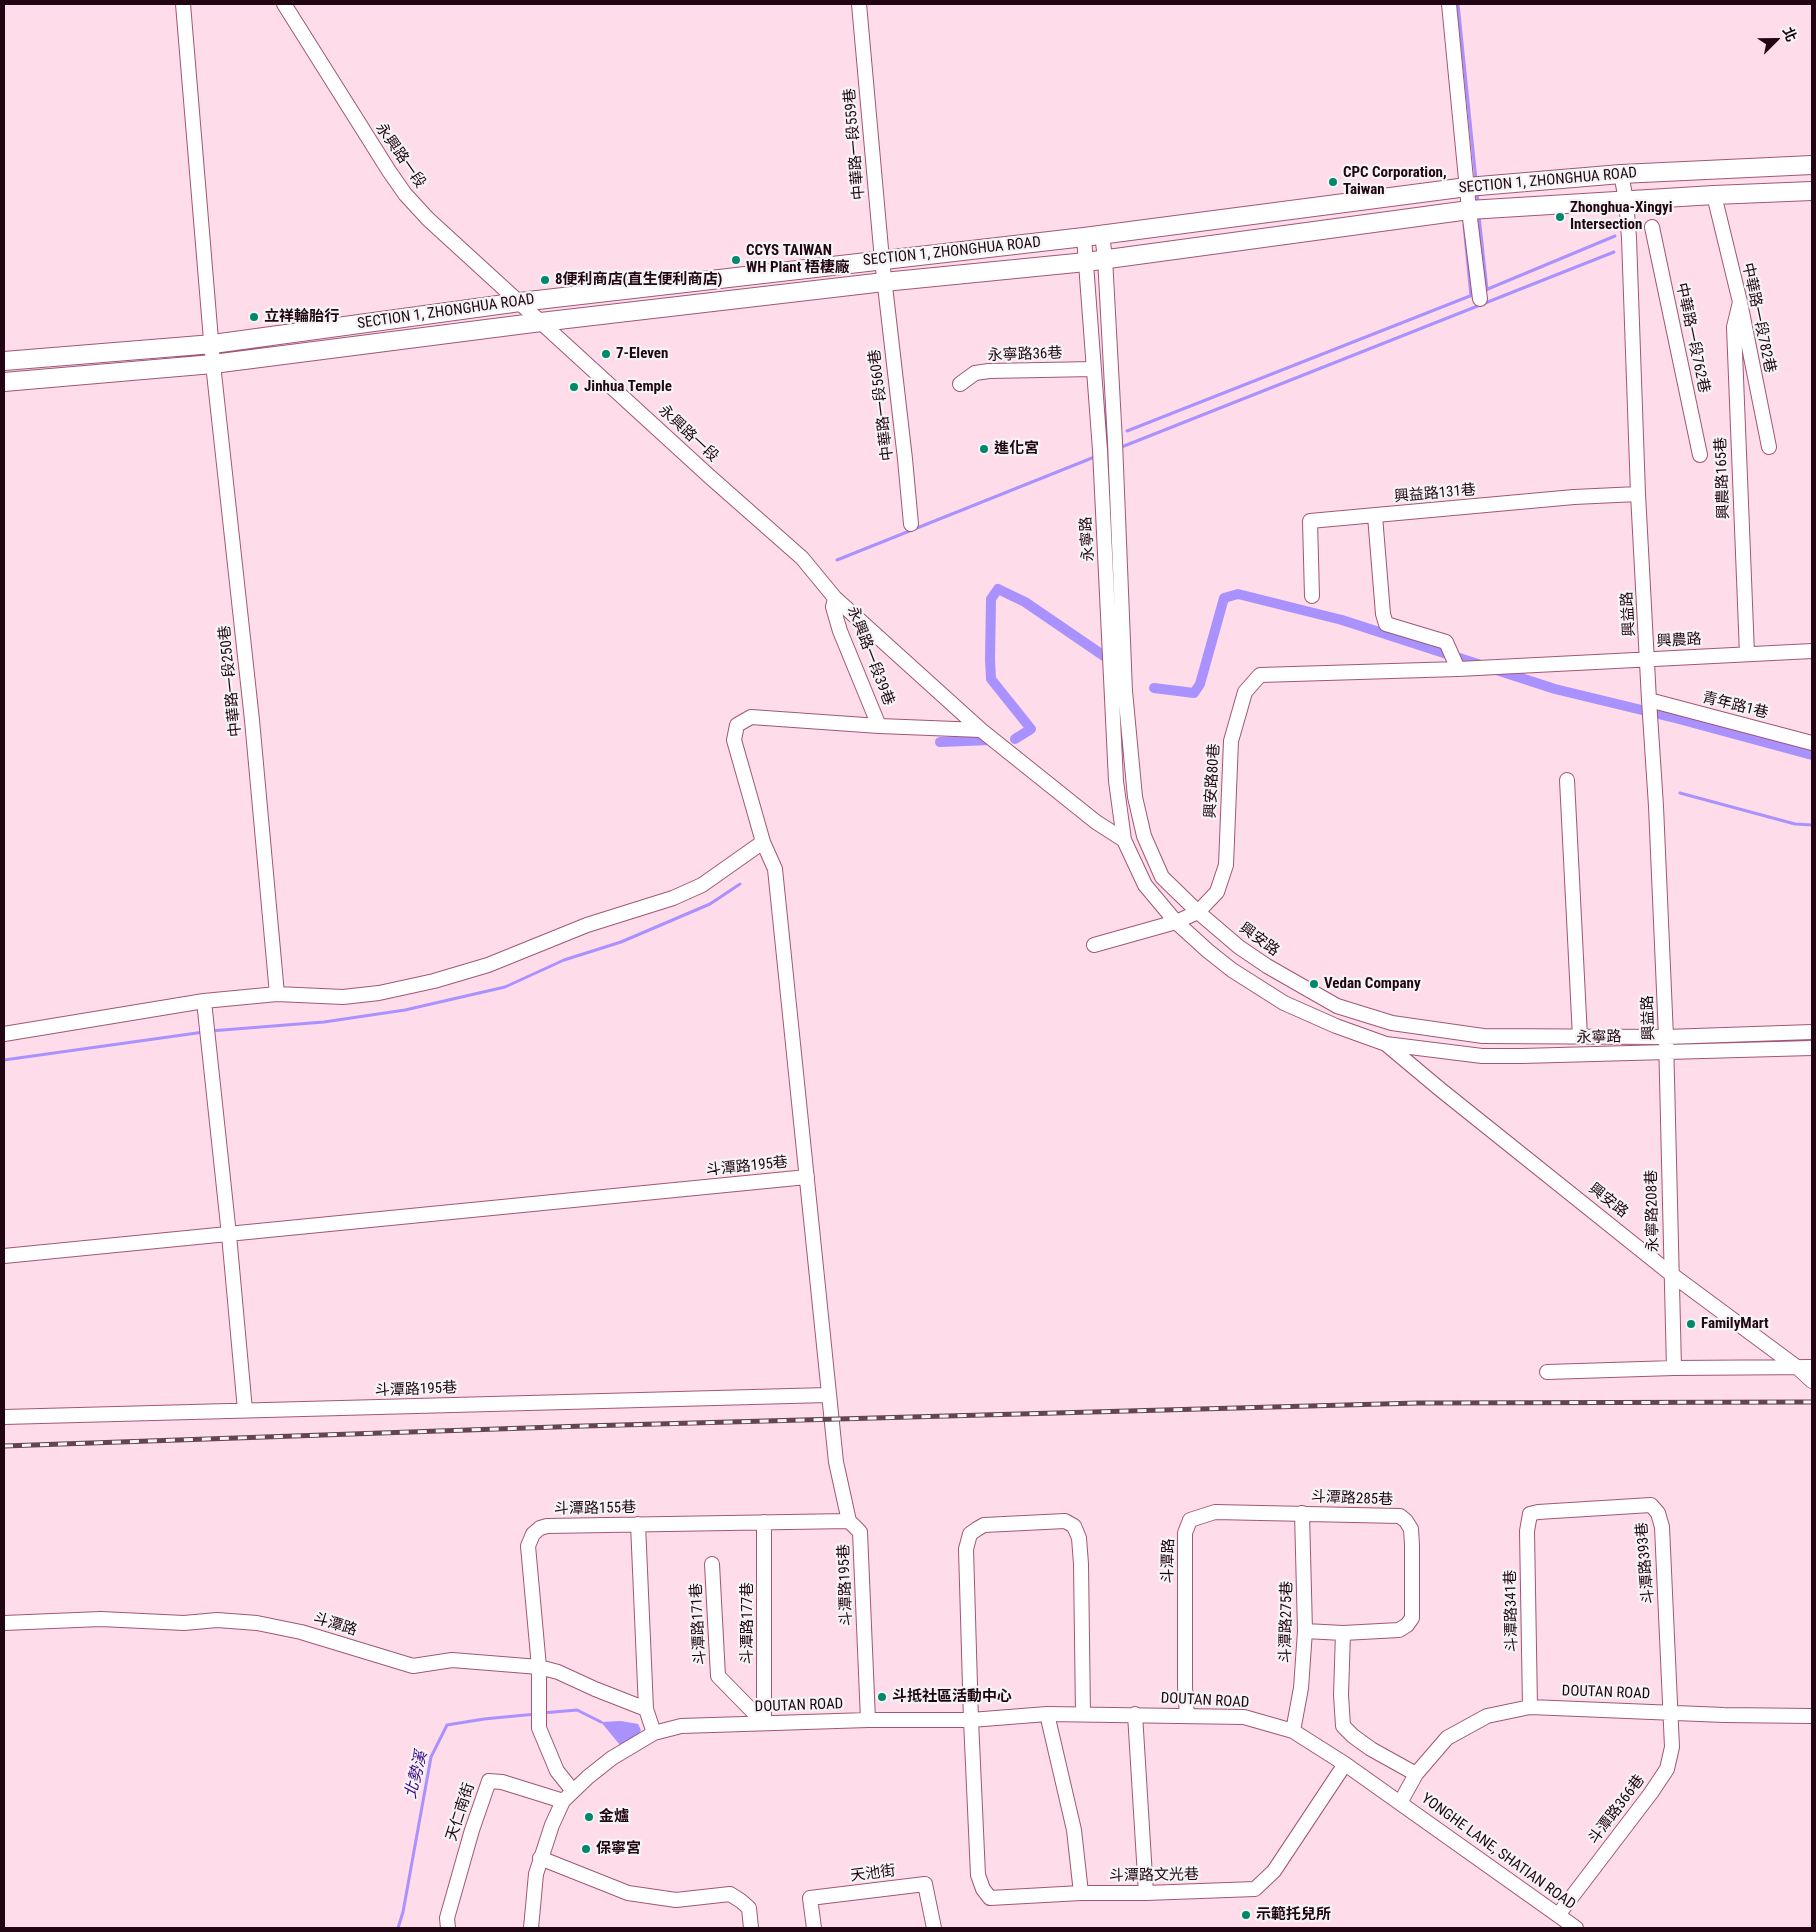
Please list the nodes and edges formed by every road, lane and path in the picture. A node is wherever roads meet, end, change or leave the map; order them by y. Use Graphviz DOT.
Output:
graph roads {
  1 [pos="183,4"];
  2 [pos="284,4"];
  3 [pos="859,4"];
  4 [pos="1449,4"];
  5 [pos="1812,165"];
  6 [pos="1621,174"];
  7 [pos="1467,187"];
  8 [pos="1812,191"];
  9 [pos="1714,195"];
  10 [pos="1626,200"];
  11 [pos="1469,210"];
  12 [pos="1652,227"];
  13 [pos="1102,235"];
  14 [pos="1084,237"];
  15 [pos="1105,258"];
  16 [pos="882,260"];
  17 [pos="1086,262"];
  18 [pos="884,282"];
  19 [pos="1480,299"];
  20 [pos="520,302"];
  21 [pos="1740,302"];
  22 [pos="541,322"];
  23 [pos="212,344"];
  24 [pos="4,361"];
  25 [pos="213,364"];
  26 [pos="1094,369"];
  27 [pos="4,382"];
  28 [pos="960,384"];
  29 [pos="1769,447"];
  30 [pos="1700,455"];
  31 [pos="1638,494"];
  32 [pos="1375,516"];
  33 [pos="911,524"];
  34 [pos="1312,596"];
  35 [pos="835,598"];
  36 [pos="1812,651"];
  37 [pos="1746,654"];
  38 [pos="1647,659"];
  39 [pos="1458,669"];
  40 [pos="1649,700"];
  41 [pos="879,726"];
  42 [pos="981,730"];
  43 [pos="1812,742"];
  44 [pos="1568,780"];
  45 [pos="1144,836"];
  46 [pos="1124,840"];
  47 [pos="762,842"];
  48 [pos="1198,912"];
  49 [pos="1176,922"];
  50 [pos="1094,945"];
  51 [pos="277,994"];
  52 [pos="204,1001"];
  53 [pos="1392,1023"];
  54 [pos="1812,1032"];
  55 [pos="4,1034"];
  56 [pos="1580,1037"];
  57 [pos="1666,1037"];
  58 [pos="1386,1044"];
  59 [pos="1812,1048"];
  60 [pos="1667,1053"];
  61 [pos="807,1177"];
  62 [pos="229,1235"];
  63 [pos="4,1256"];
  64 [pos="1671,1274"];
  65 [pos="1674,1368"];
  66 [pos="1805,1368"];
  67 [pos="1547,1372"];
  68 [pos="1812,1382"];
  69 [pos="828,1395"];
  70 [pos="245,1410"];
  71 [pos="4,1417"];
  72 [pos="1302,1513"];
  73 [pos="1530,1514"];
  74 [pos="849,1521"];
  75 [pos="764,1522"];
  76 [pos="638,1524"];
  77 [pos="712,1564"];
  78 [pos="4,1623"];
  79 [pos="1305,1631"];
  80 [pos="1343,1633"];
  81 [pos="539,1666"];
  82 [pos="1530,1707"];
  83 [pos="646,1708"];
  84 [pos="1671,1712"];
  85 [pos="1047,1714"];
  86 [pos="1083,1714"];
  87 [pos="1135,1714"];
  88 [pos="1187,1716"];
  89 [pos="1812,1716"];
  90 [pos="868,1720"];
  91 [pos="971,1720"];
  92 [pos="764,1723"];
  93 [pos="1293,1731"];
  94 [pos="654,1732"];
  95 [pos="1345,1764"];
  96 [pos="1416,1774"];
  97 [pos="568,1796"];
  98 [pos="1400,1803"];
  99 [pos="540,1858"];
  100 [pos="1081,1893"];
  101 [pos="1146,1893"];
  102 [pos="1558,1915"];
  103 [pos="448,1928"];
  104 [pos="531,1928"];
  105 [pos="751,1928"];
  106 [pos="814,1928"];
  107 [pos="934,1928"];
  108 [pos="1576,1928"];
  1 -- 23 [label="street, 中華路一段250巷"];
  2 -- 20 [label="street, 永興路一段"];
  3 -- 16 [label="street, 中華路一段559巷"];
  4 -- 7 [label="street"];
  5 -- 6 [label="main road, SECTION 1, ZHONGHUA ROAD"];
  6 -- 7 [label="main road, SECTION 1, ZHONGHUA ROAD"];
  6 -- 10 [label="street, 興益路"];
  7 -- 11 [label="street"];
  7 -- 13 [label="main road, SECTION 1, ZHONGHUA ROAD"];
  8 -- 9 [label="main road, SECTION 1, ZHONGHUA ROAD"];
  9 -- 10 [label="main road, SECTION 1, ZHONGHUA ROAD"];
  9 -- 21 [label="street, 中華路一段782巷"];
  10 -- 11 [label="main road, SECTION 1, ZHONGHUA ROAD"];
  10 -- 31 [label="street, 興益路"];
  11 -- 15 [label="main road, SECTION 1, ZHONGHUA ROAD"];
  11 -- 19 [label="street"];
  12 -- 30 [label="street, 中華路一段762巷"];
  13 -- 14 [label="main road, SECTION 1, ZHONGHUA ROAD"];
  13 -- 15 [label="street, 永寧路"];
  14 -- 16 [label="main road, SECTION 1, ZHONGHUA ROAD"];
  14 -- 17 [label="street, 永寧路"];
  15 -- 17 [label="main road, SECTION 1, ZHONGHUA ROAD"];
  15 -- 45 [label="street, 永寧路"];
  16 -- 18 [label="street, 中華路一段559巷"];
  16 -- 20 [label="main road, SECTION 1, ZHONGHUA ROAD"];
  17 -- 18 [label="main road, SECTION 1, ZHONGHUA ROAD"];
  17 -- 26 [label="street, 永寧路"];
  18 -- 22 [label="main road, SECTION 1, ZHONGHUA ROAD"];
  18 -- 33 [label="street, 中華路一段560巷"];
  20 -- 22 [label="street, 永興路一段"];
  20 -- 23 [label="main road, SECTION 1, ZHONGHUA ROAD"];
  21 -- 29 [label="street, 中華路一段782巷"];
  21 -- 37 [label="street, 興農路165巷"];
  22 -- 25 [label="main road, SECTION 1, ZHONGHUA ROAD"];
  22 -- 35 [label="street, 永興路一段"];
  23 -- 24 [label="main road, SECTION 1, ZHONGHUA ROAD"];
  23 -- 25 [label="street, 中華路一段250巷"];
  25 -- 27 [label="main road, SECTION 1, ZHONGHUA ROAD"];
  25 -- 51 [label="street, 中華路一段250巷"];
  26 -- 28 [label="street, 永寧路36巷"];
  26 -- 46 [label="street, 永寧路"];
  31 -- 32 [label="street, 興益路131巷"];
  31 -- 38 [label="street, 興益路"];
  32 -- 34 [label="street, 興益路131巷"];
  32 -- 39 [label="street"];
  35 -- 41 [label="street, 永興路一段39巷"];
  35 -- 42 [label="street, 永興路一段"];
  36 -- 37 [label="street, 興農路"];
  37 -- 38 [label="street, 興農路"];
  38 -- 39 [label="street, 興農路"];
  38 -- 40 [label="street, 興益路"];
  39 -- 48 [label="street, 興安路80巷"];
  40 -- 43 [label="street, 青年路1巷"];
  40 -- 57 [label="street, 興益路"];
  41 -- 42 [label="street"];
  41 -- 47 [label="street, 斗潭路195巷"];
  42 -- 46 [label="street"];
  44 -- 56 [label="street"];
  45 -- 46 [label="street"];
  45 -- 48 [label="street, 興安路"];
  46 -- 49 [label="street, 興安路"];
  47 -- 51 [label="street"];
  47 -- 61 [label="street, 斗潭路195巷"];
  48 -- 49 [label="street, 興安路80巷"];
  48 -- 53 [label="street, 興安路"];
  49 -- 50 [label="street, 興安路80巷"];
  49 -- 58 [label="street, 興安路"];
  51 -- 52 [label="street"];
  52 -- 55 [label="street"];
  52 -- 62 [label="street"];
  53 -- 56 [label="street, 永寧路"];
  53 -- 58 [label="street"];
  54 -- 57 [label="street, 永寧路"];
  56 -- 57 [label="street, 永寧路"];
  57 -- 60 [label="street, 興益路"];
  58 -- 60 [label="street, 永寧路"];
  58 -- 64 [label="street, 興安路"];
  59 -- 60 [label="street, 永寧路"];
  60 -- 64 [label="street, 永寧路208巷"];
  61 -- 62 [label="street, 斗潭路195巷"];
  61 -- 69 [label="street, 斗潭路195巷"];
  62 -- 63 [label="street, 斗潭路195巷"];
  62 -- 70 [label="street"];
  64 -- 65 [label="street, 永寧路208巷"];
  64 -- 66 [label="street, 興安路"];
  65 -- 66 [label="street"];
  65 -- 67 [label="street"];
  66 -- 68 [label="street, 興安路"];
  69 -- 70 [label="street, 斗潭路195巷"];
  69 -- 74 [label="street, 斗潭路195巷"];
  70 -- 71 [label="street, 斗潭路195巷"];
  72 -- 79 [label="street, 斗潭路275巷"];
  72 -- 80 [label="street, 斗潭路285巷"];
  72 -- 88 [label="street, 斗潭路"];
  73 -- 82 [label="street, 斗潭路341巷"];
  73 -- 84 [label="street, 斗潭路393巷"];
  74 -- 75 [label="street, 斗潭路155巷"];
  74 -- 90 [label="street, 斗潭路195巷"];
  75 -- 76 [label="street, 斗潭路155巷"];
  75 -- 92 [label="street, 斗潭路177巷"];
  76 -- 81 [label="street, 斗潭路155巷"];
  76 -- 83 [label="street"];
  77 -- 92 [label="street, 斗潭路171巷"];
  78 -- 81 [label="street, 斗潭路"];
  79 -- 80 [label="street, 斗潭路285巷"];
  79 -- 93 [label="street, 斗潭路275巷"];
  80 -- 96 [label="street"];
  81 -- 83 [label="street, 斗潭路"];
  81 -- 97 [label="street, 斗潭路155巷"];
  82 -- 84 [label="street, DOUTAN ROAD"];
  82 -- 96 [label="street, DOUTAN ROAD"];
  83 -- 94 [label="street"];
  84 -- 89 [label="street, DOUTAN ROAD"];
  84 -- 102 [label="street, 斗潭路366巷"];
  85 -- 86 [label="street, DOUTAN ROAD"];
  85 -- 91 [label="street, DOUTAN ROAD"];
  85 -- 100 [label="street"];
  86 -- 87 [label="street, DOUTAN ROAD"];
  86 -- 91 [label="street"];
  87 -- 88 [label="street, DOUTAN ROAD"];
  87 -- 101 [label="street"];
  88 -- 93 [label="street, DOUTAN ROAD"];
  90 -- 91 [label="street, DOUTAN ROAD"];
  90 -- 92 [label="street, DOUTAN ROAD"];
  91 -- 100 [label="street"];
  92 -- 94 [label="street, DOUTAN ROAD"];
  93 -- 95 [label="street, DOUTAN ROAD"];
  94 -- 97 [label="street, DOUTAN ROAD"];
  95 -- 98 [label="street, DOUTAN ROAD"];
  95 -- 101 [label="street, 斗潭路文光巷"];
  96 -- 98 [label="street, DOUTAN ROAD"];
  97 -- 99 [label="street"];
  97 -- 103 [label="street, 天仁南街"];
  98 -- 102 [label="street, YONGHE LANE, SHATIAN ROAD"];
  99 -- 104 [label="street"];
  99 -- 105 [label="street"];
  100 -- 101 [label="street, 斗潭路文光巷"];
  102 -- 108 [label="street, YONGHE LANE, SHATIAN ROAD"];
  106 -- 107 [label="street, 天池街"];
}
